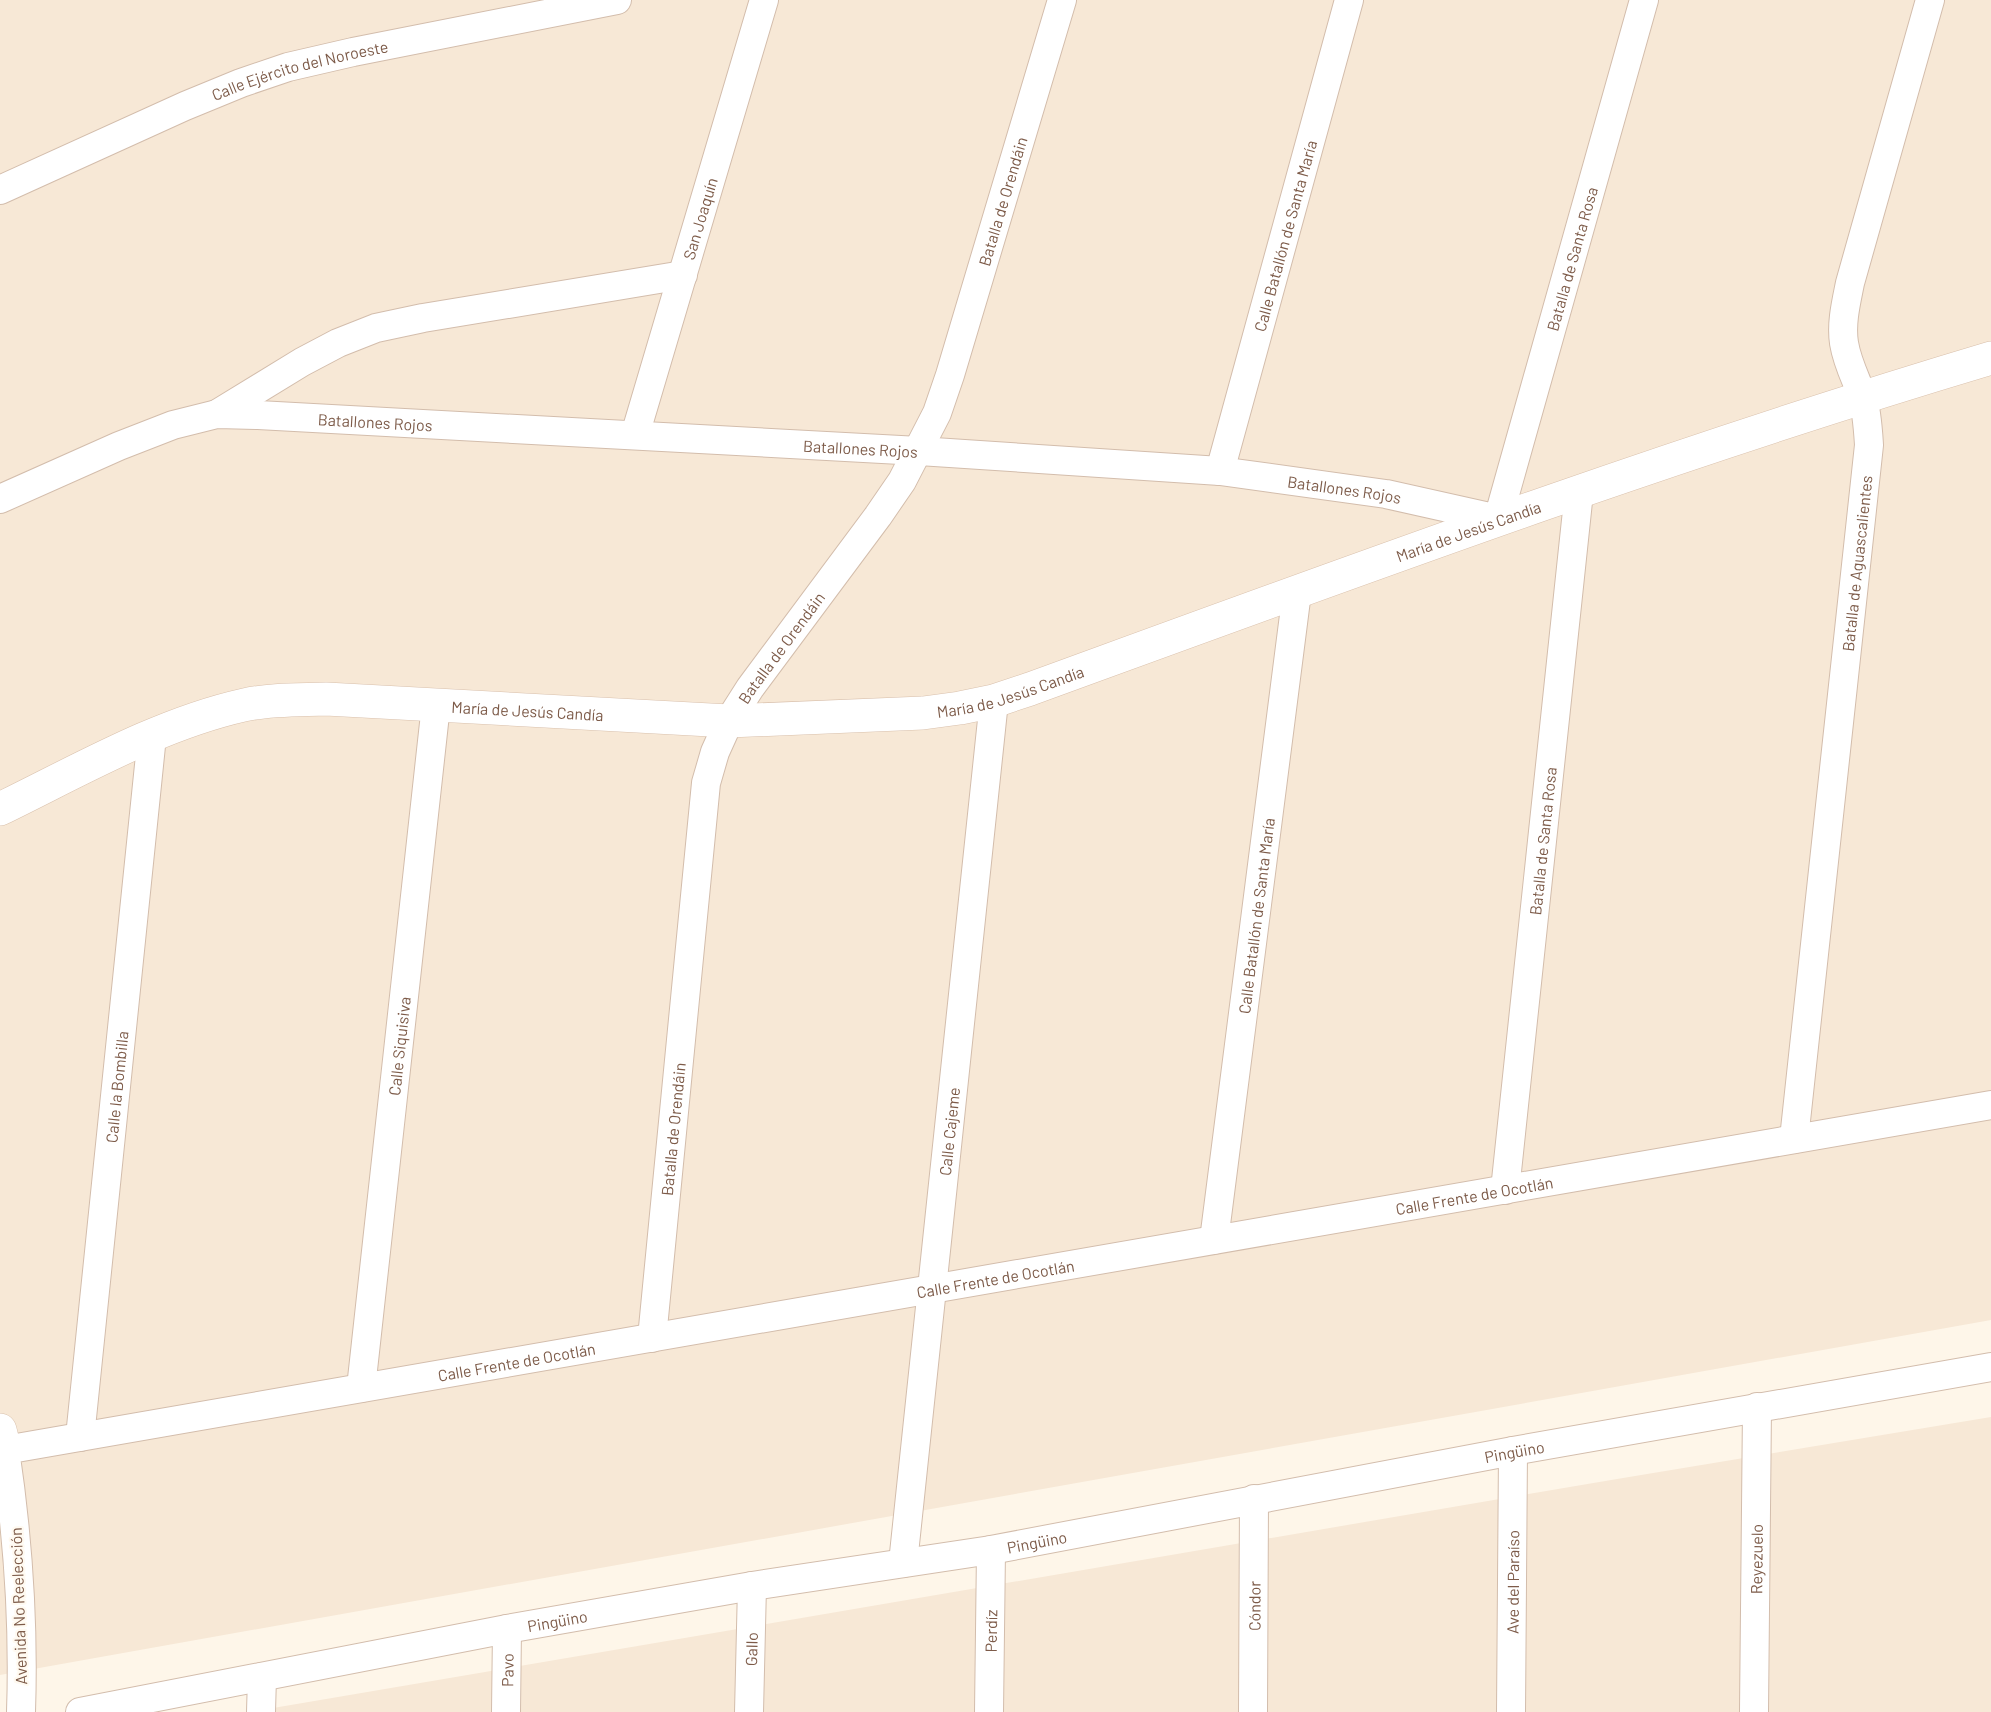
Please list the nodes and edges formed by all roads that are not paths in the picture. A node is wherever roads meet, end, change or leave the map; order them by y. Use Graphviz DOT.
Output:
graph roads {
  1 [pos="617,0"];
  2 [pos="764,0"];
  3 [pos="1062,0"];
  4 [pos="1349,0"];
  5 [pos="1644,0"];
  6 [pos="1930,0"];
  7 [pos="0,190"];
  8 [pos="683,275"];
  9 [pos="1991,358"];
  10 [pos="1862,397"];
  11 [pos="217,414"];
  12 [pos="635,435"];
  13 [pos="919,451"];
  14 [pos="1220,471"];
  15 [pos="1579,492"];
  16 [pos="0,499"];
  17 [pos="1498,519"];
  18 [pos="1297,592"];
  19 [pos="994,700"];
  20 [pos="436,705"];
  21 [pos="729,721"];
  22 [pos="152,736"];
  23 [pos="0,809"];
  24 [pos="1991,1105"];
  25 [pos="1794,1139"];
  26 [pos="1505,1190"];
  27 [pos="1214,1240"];
  28 [pos="932,1290"];
  29 [pos="652,1338"];
  30 [pos="1991,1367"];
  31 [pos="361,1388"];
  32 [pos="1758,1407"];
  33 [pos="80,1437"];
  34 [pos="2,1444"];
  35 [pos="1513,1451"];
  36 [pos="1254,1499"];
  37 [pos="992,1550"];
  38 [pos="903,1563"];
  39 [pos="752,1586"];
  40 [pos="507,1629"];
  41 [pos="262,1677"];
  42 [pos="21,1712"];
  43 [pos="80,1712"];
  44 [pos="261,1712"];
  45 [pos="506,1712"];
  46 [pos="749,1712"];
  47 [pos="989,1712"];
  48 [pos="1253,1712"];
  49 [pos="1510,1712"];
  50 [pos="1754,1712"];
  1 -- 7 [label="street, Calle Ejército del Noroeste"];
  2 -- 8 [label="street, San Joaquín"];
  3 -- 13 [label="street, Batalla de Orendáin"];
  4 -- 14 [label="street, Calle Batallón de Santa María"];
  5 -- 17 [label="street, Batalla de Santa Rosa"];
  6 -- 10 [label="street, Batalla de Aguascalientes"];
  8 -- 11 [label="street, Batallones Rojos"];
  8 -- 12 [label="street, San Joaquín"];
  9 -- 10 [label="street, María de Jesús Candía"];
  10 -- 15 [label="street, María de Jesús Candía"];
  10 -- 25 [label="street, Batalla de Aguascalientes"];
  11 -- 12 [label="street, Batallones Rojos"];
  11 -- 16 [label="street, Batallones Rojos"];
  12 -- 13 [label="street, Batallones Rojos"];
  13 -- 14 [label="street, Batallones Rojos"];
  13 -- 21 [label="street, Batalla de Orendáin"];
  14 -- 17 [label="street, Batallones Rojos"];
  15 -- 17 [label="street, María de Jesús Candía"];
  15 -- 26 [label="street, Batalla de Santa Rosa"];
  17 -- 18 [label="street, María de Jesús Candía"];
  18 -- 19 [label="street, María de Jesús Candía"];
  18 -- 27 [label="street, Calle Batallón de Santa María"];
  19 -- 21 [label="street, María de Jesús Candía"];
  19 -- 28 [label="street, Calle Cajeme"];
  20 -- 21 [label="street, María de Jesús Candía"];
  20 -- 22 [label="street, María de Jesús Candía"];
  20 -- 31 [label="street, Calle Siquisiva"];
  21 -- 29 [label="street, Batalla de Orendáin"];
  22 -- 23 [label="street, María de Jesús Candía"];
  22 -- 33 [label="street, Calle la Bombilla"];
  24 -- 25 [label="street, Calle Frente de Ocotlán"];
  25 -- 26 [label="street, Calle Frente de Ocotlán"];
  26 -- 27 [label="street, Calle Frente de Ocotlán"];
  27 -- 28 [label="street, Calle Frente de Ocotlán"];
  28 -- 29 [label="street, Calle Frente de Ocotlán"];
  28 -- 38 [label="street, Calle Cajeme"];
  29 -- 31 [label="street, Calle Frente de Ocotlán"];
  30 -- 32 [label="street, Pingüino"];
  31 -- 33 [label="street, Calle Frente de Ocotlán"];
  32 -- 35 [label="street, Pingüino"];
  32 -- 50 [label="street, Reyezuelo"];
  33 -- 34 [label="street, Calle Frente de Ocotlán"];
  34 -- 42 [label="street, Avenida No Reelección"];
  35 -- 36 [label="street, Pingüino"];
  35 -- 49 [label="street, Ave del Paraíso"];
  36 -- 37 [label="street, Pingüino"];
  36 -- 48 [label="street, Cóndor"];
  37 -- 38 [label="street, Pingüino"];
  37 -- 47 [label="street, Perdíz"];
  38 -- 39 [label="street, Pingüino"];
  39 -- 40 [label="street, Pingüino"];
  39 -- 46 [label="street, Gallo"];
  40 -- 41 [label="street, Pingüino"];
  40 -- 45 [label="street, Pavo"];
  41 -- 43 [label="street, Pingüino"];
  41 -- 44 [label="street"];
}
